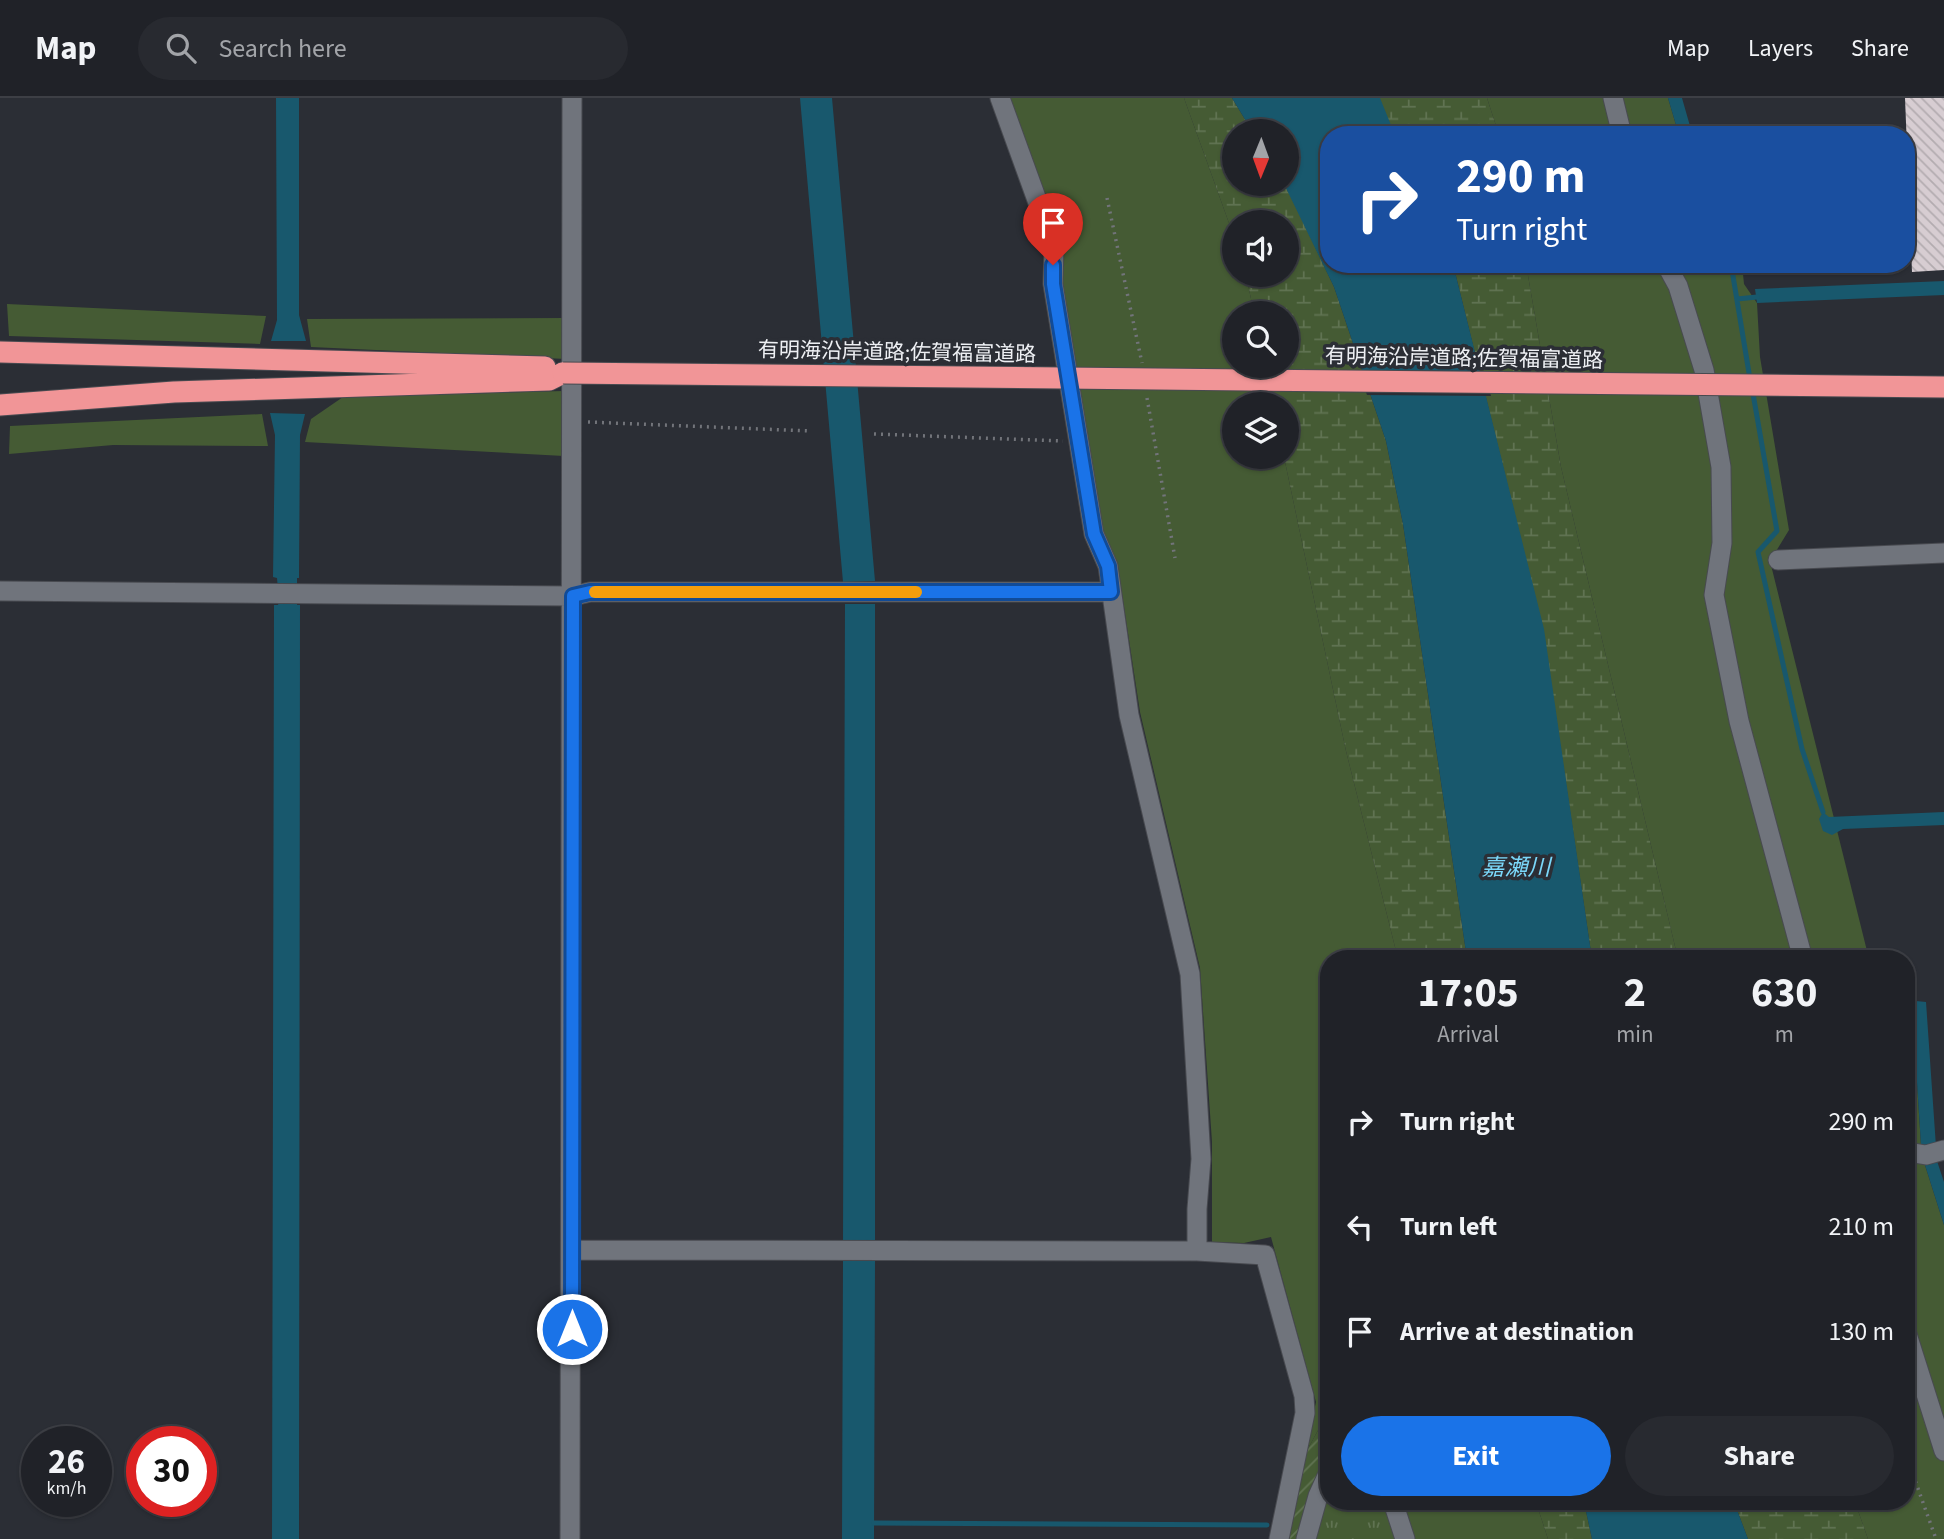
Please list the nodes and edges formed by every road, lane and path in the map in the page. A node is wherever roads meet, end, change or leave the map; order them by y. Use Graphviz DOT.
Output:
graph roads {
  1 [pos="572,98"];
  2 [pos="1000,98"];
  3 [pos="1613,98"];
  4 [pos="1620,126"];
  5 [pos="1670,273"];
  6 [pos="0,352"];
  7 [pos="563,373"];
  8 [pos="1944,387"];
  9 [pos="0,405"];
  10 [pos="572,421"];
  11 [pos="810,431"];
  12 [pos="874,434"];
  13 [pos="1079,442"];
  14 [pos="1944,553"];
  15 [pos="1778,561"];
  16 [pos="0,591"];
  17 [pos="1111,592"];
  18 [pos="573,596"];
  19 [pos="1803,950"];
  20 [pos="1936,1152"];
  21 [pos="1915,1153"];
  22 [pos="572,1250"];
  23 [pos="1197,1251"];
  24 [pos="1915,1359"];
  25 [pos="1944,1451"];
  26 [pos="1915,1480"];
  27 [pos="1320,1492"];
  28 [pos="1396,1510"];
  29 [pos="570,1539"];
  30 [pos="1279,1539"];
  31 [pos="1306,1539"];
  32 [pos="1405,1539"];
  33 [pos="1936,1539"];
  1 -- 10 [label="street"];
  2 -- 13 [label="street"];
  3 -- 4 [label="street"];
  5 -- 19 [label="street"];
  6 -- 7 [label="highway"];
  7 -- 8 [label="highway, 有明海沿岸道路;佐賀福富道路, bridge"];
  7 -- 9 [label="highway"];
  10 -- 11 [label="path"];
  10 -- 18 [label="street"];
  12 -- 13 [label="path"];
  13 -- 17 [label="street"];
  14 -- 15 [label="street"];
  16 -- 18 [label="street"];
  17 -- 18 [label="street"];
  17 -- 23 [label="street"];
  18 -- 22 [label="street"];
  20 -- 21 [label="street"];
  22 -- 23 [label="street"];
  22 -- 29 [label="street"];
  23 -- 30 [label="street"];
  24 -- 25 [label="street"];
  26 -- 33 [label="path"];
  27 -- 31 [label="street"];
  28 -- 32 [label="street"];
}
